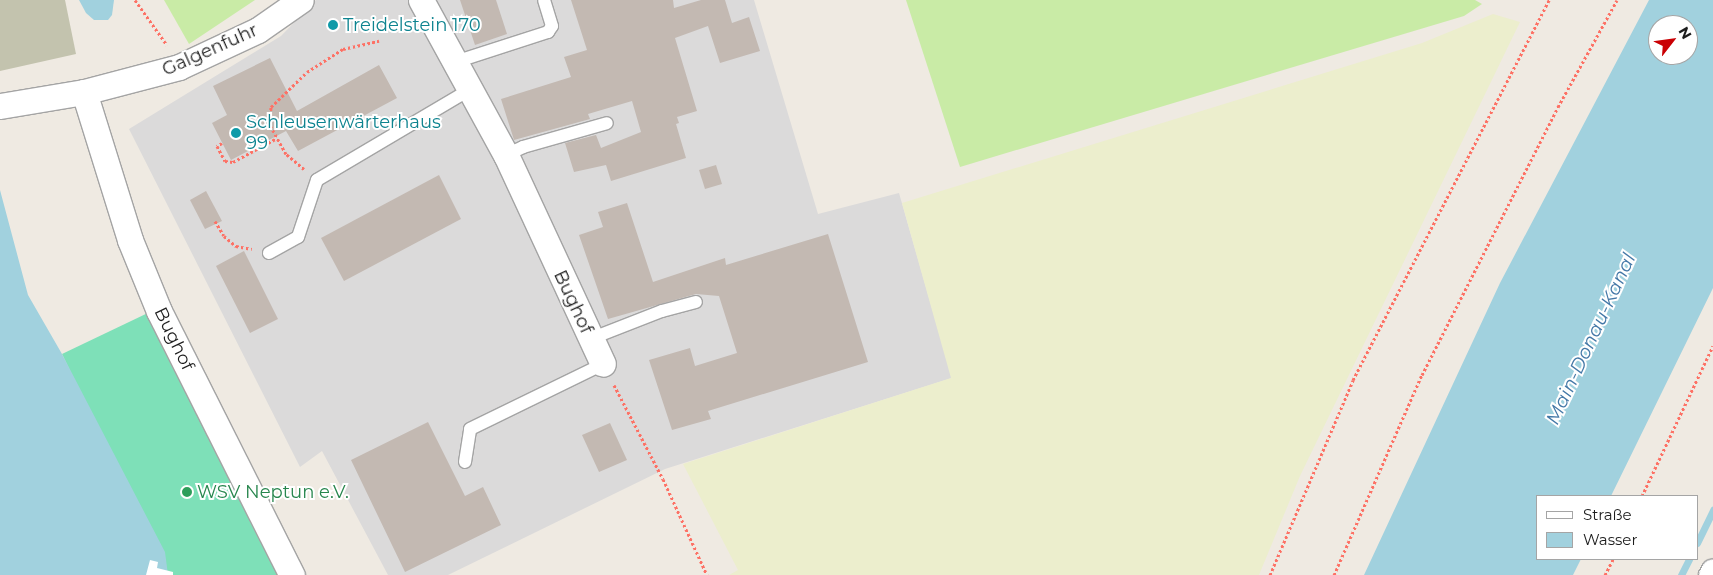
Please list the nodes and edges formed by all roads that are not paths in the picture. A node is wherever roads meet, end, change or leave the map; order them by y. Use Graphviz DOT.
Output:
graph roads {
  1 [pos="301,0"];
  2 [pos="420,0"];
  3 [pos="544,0"];
  4 [pos="455,62"];
  5 [pos="469,90"];
  6 [pos="84,92"];
  7 [pos="8,105"];
  8 [pos="607,124"];
  9 [pos="506,155"];
  10 [pos="268,253"];
  11 [pos="696,302"];
  12 [pos="590,338"];
  13 [pos="603,364"];
  14 [pos="465,462"];
  15 [pos="1713,571"];
  16 [pos="292,575"];
  17 [pos="1711,575"];
  1 -- 6 [label="street, Galgenfuhr"];
  2 -- 4 [label="street, Bughof"];
  3 -- 4 [label="lane"];
  4 -- 5 [label="street, Bughof"];
  5 -- 9 [label="street, Bughof"];
  5 -- 10 [label="lane"];
  6 -- 7 [label="street, Galgenfuhr"];
  6 -- 16 [label="street, Bughof"];
  8 -- 9 [label="lane"];
  9 -- 12 [label="street, Bughof"];
  11 -- 12 [label="lane"];
  12 -- 13 [label="street, Bughof"];
  13 -- 14 [label="lane"];
  15 -- 17 [label="street"];
}
